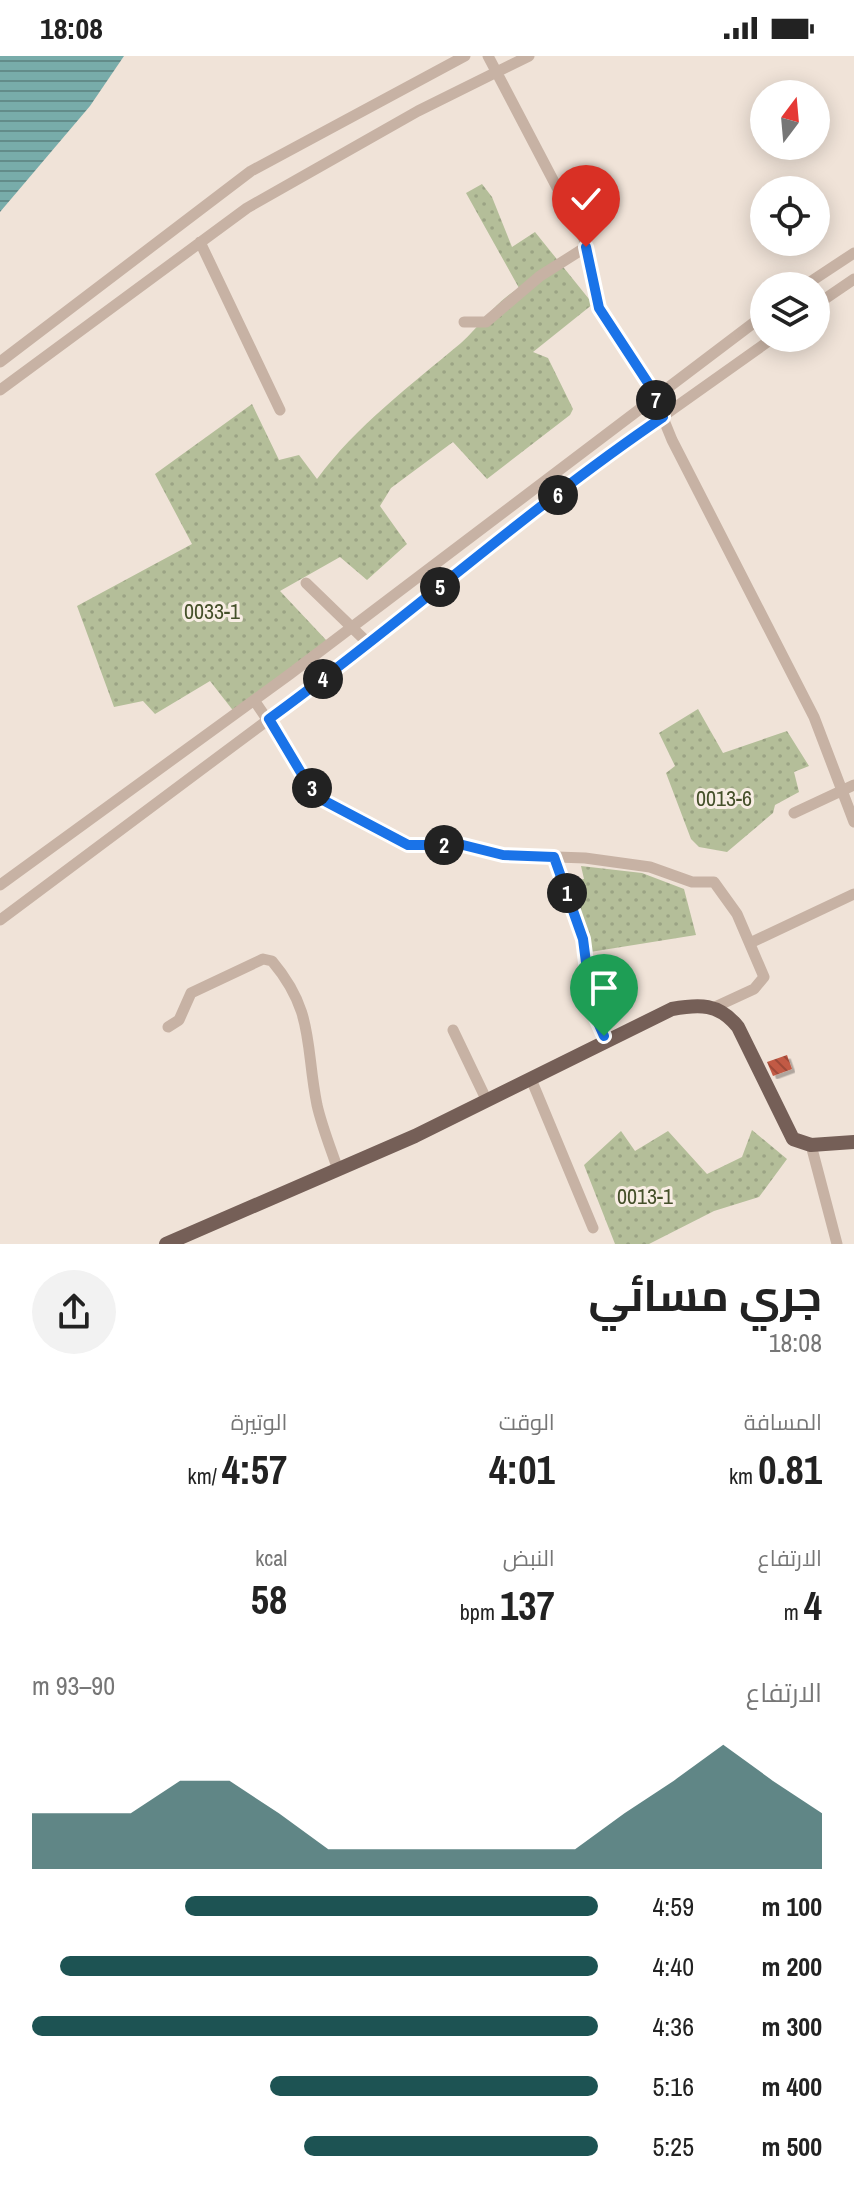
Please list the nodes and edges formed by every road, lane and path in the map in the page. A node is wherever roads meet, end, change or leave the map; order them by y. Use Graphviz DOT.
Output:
graph roads {
  1 [pos="465,56"];
  2 [pos="529,56"];
  3 [pos="494,66"];
  4 [pos="200,242"];
  5 [pos="586,247"];
  6 [pos="854,253"];
  7 [pos="825,272"];
  8 [pos="854,279"];
  9 [pos="830,295"];
  10 [pos="464,322"];
  11 [pos="750,325"];
  12 [pos="754,352"];
  13 [pos="0,362"];
  14 [pos="0,390"];
  15 [pos="654,396"];
  16 [pos="280,410"];
  17 [pos="663,417"];
  18 [pos="306,583"];
  19 [pos="352,626"];
  20 [pos="369,644"];
  21 [pos="256,702"];
  22 [pos="267,716"];
  23 [pos="849,787"];
  24 [pos="794,813"];
  25 [pos="854,822"];
  26 [pos="554,857"];
  27 [pos="0,885"];
  28 [pos="854,894"];
  29 [pos="0,920"];
  30 [pos="750,943"];
  31 [pos="715,1007"];
  32 [pos="168,1027"];
  33 [pos="453,1030"];
  34 [pos="607,1042"];
  35 [pos="531,1079"];
  36 [pos="487,1101"];
  37 [pos="854,1142"];
  38 [pos="811,1145"];
  39 [pos="338,1170"];
  40 [pos="593,1228"];
  41 [pos="185,1240"];
  42 [pos="166,1244"];
  43 [pos="837,1244"];
  1 -- 13 [label="street"];
  2 -- 3 [label="street"];
  3 -- 4 [label="street"];
  3 -- 5 [label="street"];
  4 -- 14 [label="street"];
  4 -- 16 [label="street"];
  5 -- 10 [label="street"];
  5 -- 15 [label="street"];
  6 -- 7 [label="street"];
  8 -- 9 [label="street"];
  11 -- 15 [label="street"];
  12 -- 17 [label="street"];
  15 -- 17 [label="street"];
  15 -- 19 [label="street"];
  17 -- 20 [label="street"];
  17 -- 23 [label="street"];
  18 -- 19 [label="street"];
  19 -- 20 [label="street"];
  19 -- 21 [label="street"];
  20 -- 22 [label="street"];
  21 -- 22 [label="street"];
  21 -- 27 [label="street"];
  22 -- 26 [label="street"];
  22 -- 29 [label="street"];
  23 -- 24 [label="street"];
  23 -- 25 [label="street"];
  26 -- 30 [label="street"];
  26 -- 34 [label="street"];
  28 -- 30 [label="street"];
  30 -- 31 [label="street"];
  31 -- 34 [label="main road"];
  31 -- 38 [label="main road"];
  32 -- 39 [label="street"];
  33 -- 36 [label="street"];
  34 -- 35 [label="main road"];
  35 -- 36 [label="main road"];
  35 -- 40 [label="street"];
  36 -- 39 [label="main road"];
  37 -- 38 [label="main road"];
  38 -- 43 [label="street"];
  39 -- 41 [label="main road"];
  41 -- 42 [label="main road"];
}
